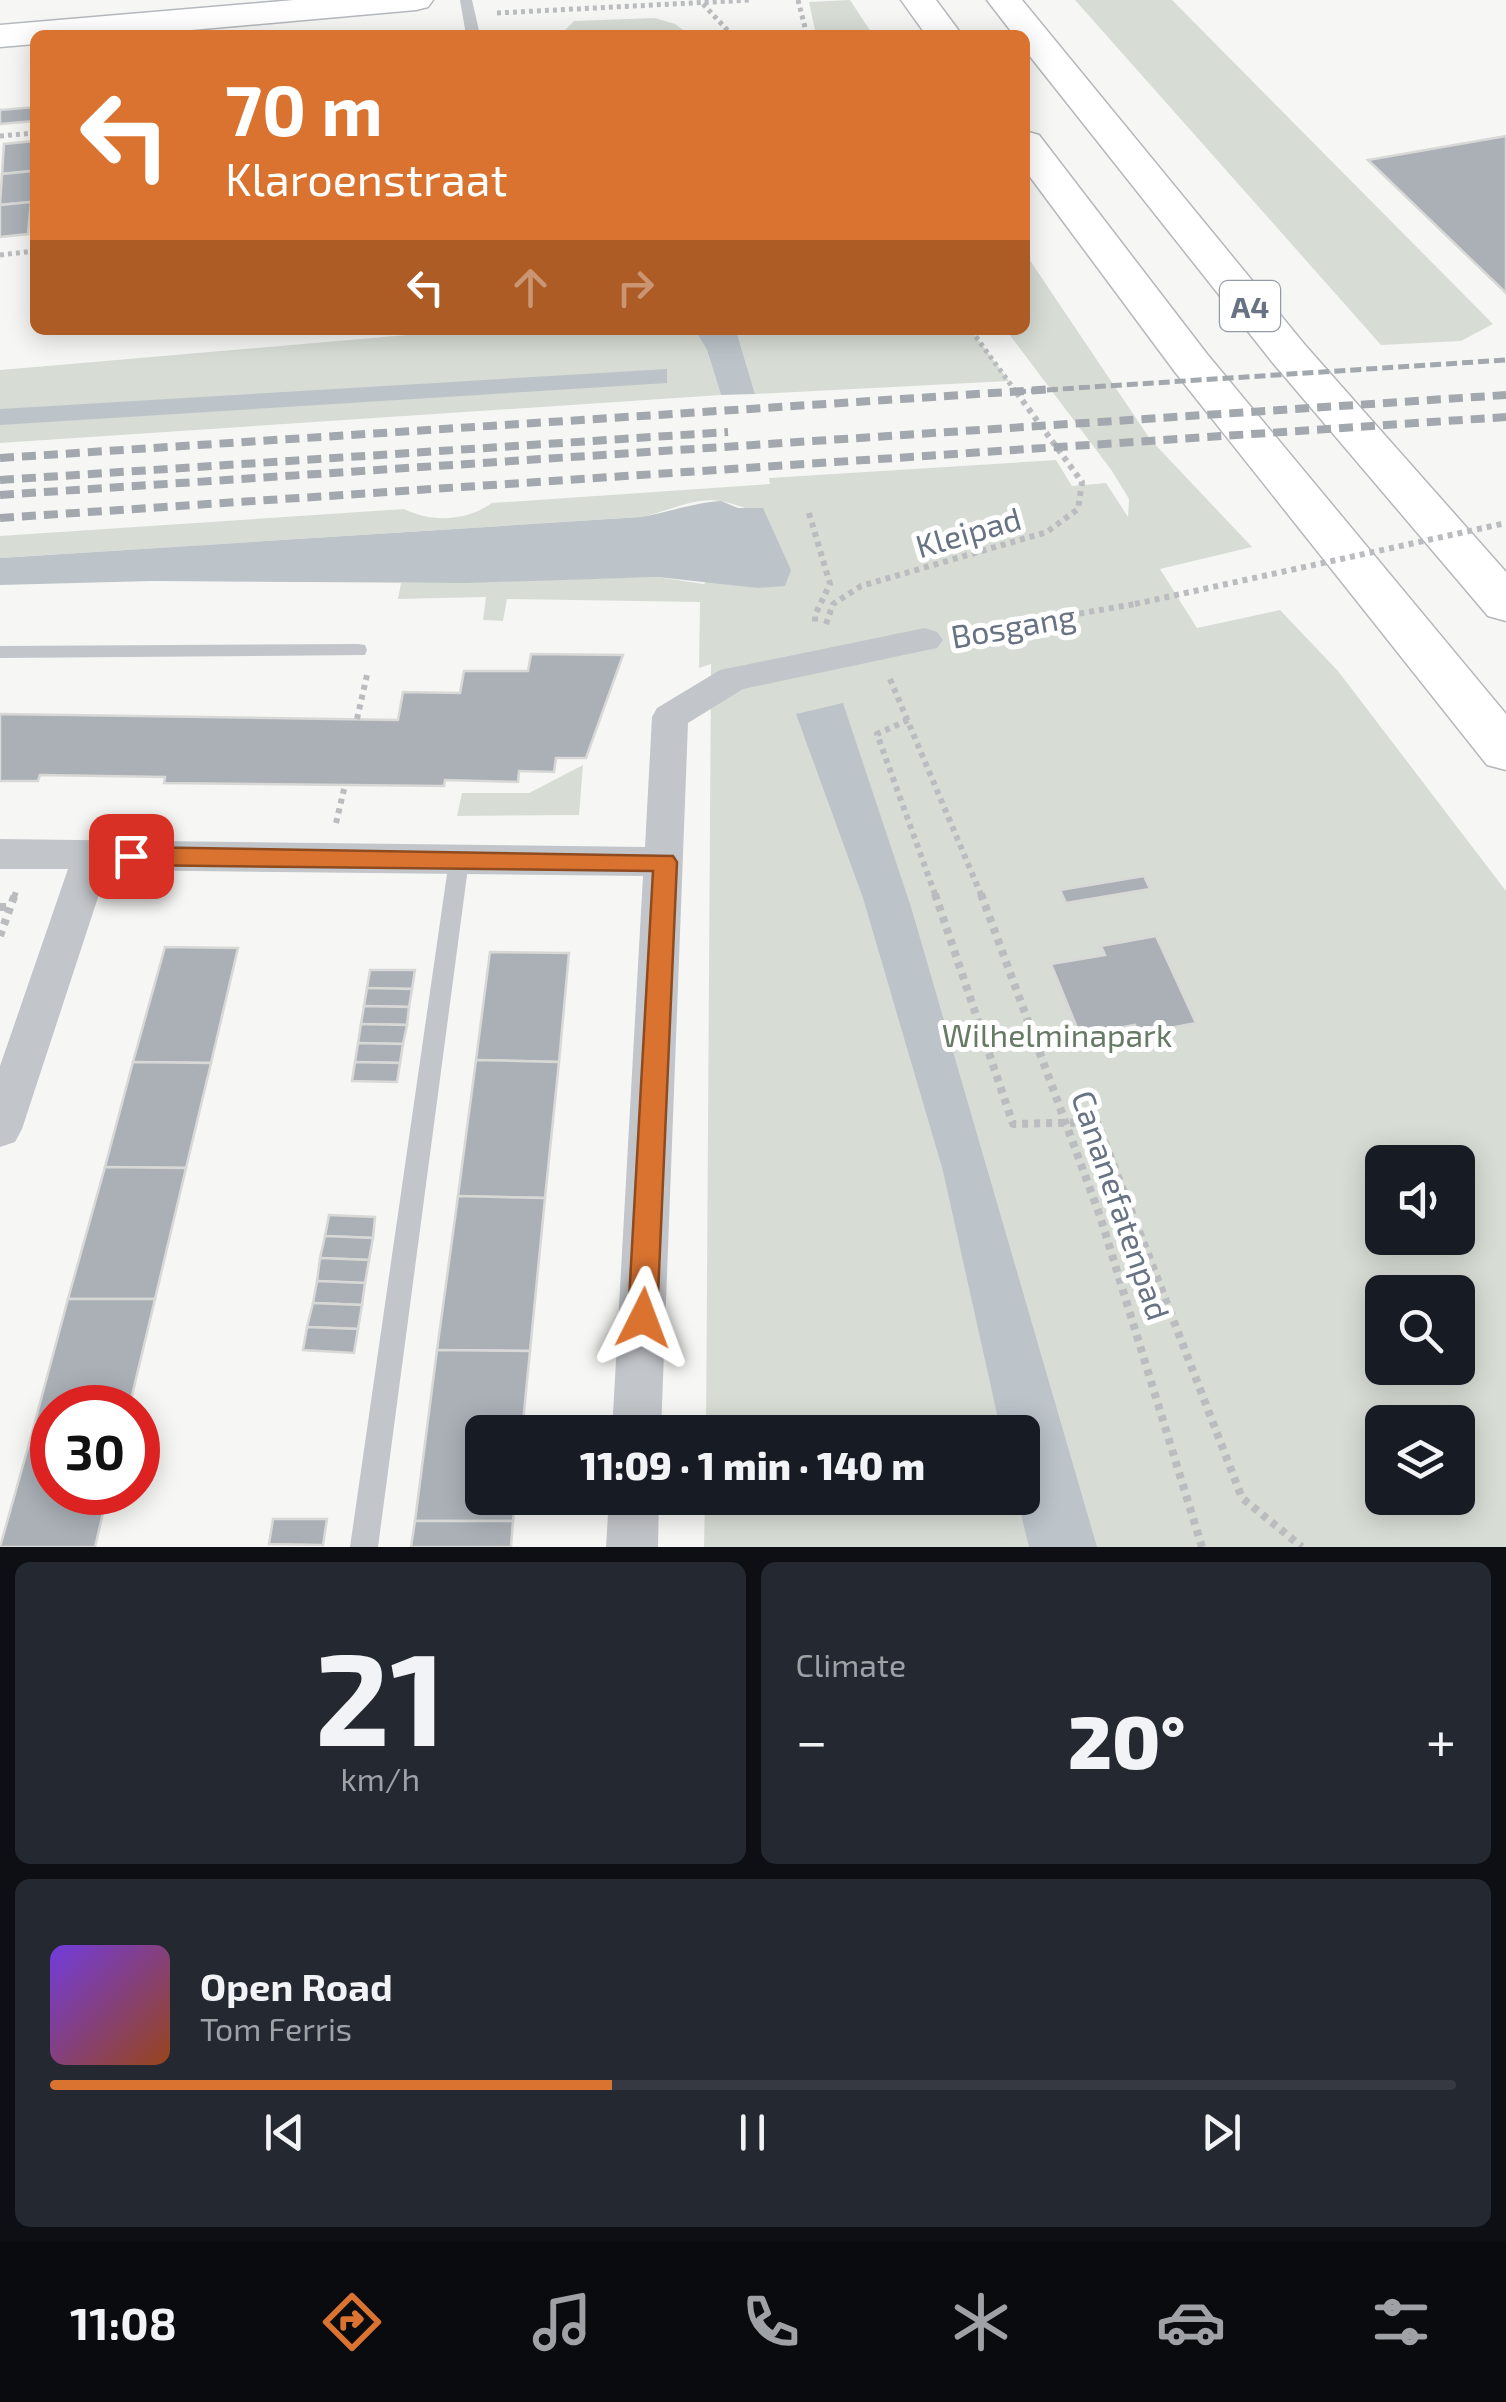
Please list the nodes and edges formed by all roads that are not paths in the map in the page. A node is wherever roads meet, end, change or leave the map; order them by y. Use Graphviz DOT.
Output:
graph roads {
  1 [pos="416,0"];
  2 [pos="466,0"];
  3 [pos="918,0"];
  4 [pos="1004,0"];
  5 [pos="69,30"];
  6 [pos="472,30"];
  7 [pos="940,30"];
  8 [pos="1028,30"];
  9 [pos="1030,32"];
  10 [pos="30,33"];
  11 [pos="0,36"];
  12 [pos="1030,150"];
  13 [pos="1506,604"];
  14 [pos="925,640"];
  15 [pos="358,650"];
  16 [pos="0,652"];
  17 [pos="1506,751"];
  18 [pos="0,854"];
  19 [pos="92,856"];
  20 [pos="459,860"];
  21 [pos="665,862"];
  22 [pos="0,1129"];
  23 [pos="638,1415"];
  24 [pos="633,1515"];
  25 [pos="364,1547"];
  26 [pos="632,1547"];
  1 -- 5 [label="main road"];
  2 -- 6 [label="lane"];
  3 -- 7 [label="main road"];
  4 -- 8 [label="main road, A4"];
  9 -- 13 [label="main road, A4"];
  10 -- 11 [label="main road"];
  12 -- 17 [label="main road, A4"];
  14 -- 21 [label="street, Bosgang"];
  15 -- 16 [label="lane"];
  18 -- 19 [label="street"];
  19 -- 20 [label="street"];
  19 -- 22 [label="street"];
  20 -- 21 [label="street"];
  20 -- 25 [label="lane"];
  21 -- 23 [label="street"];
  24 -- 26 [label="street"];
}
